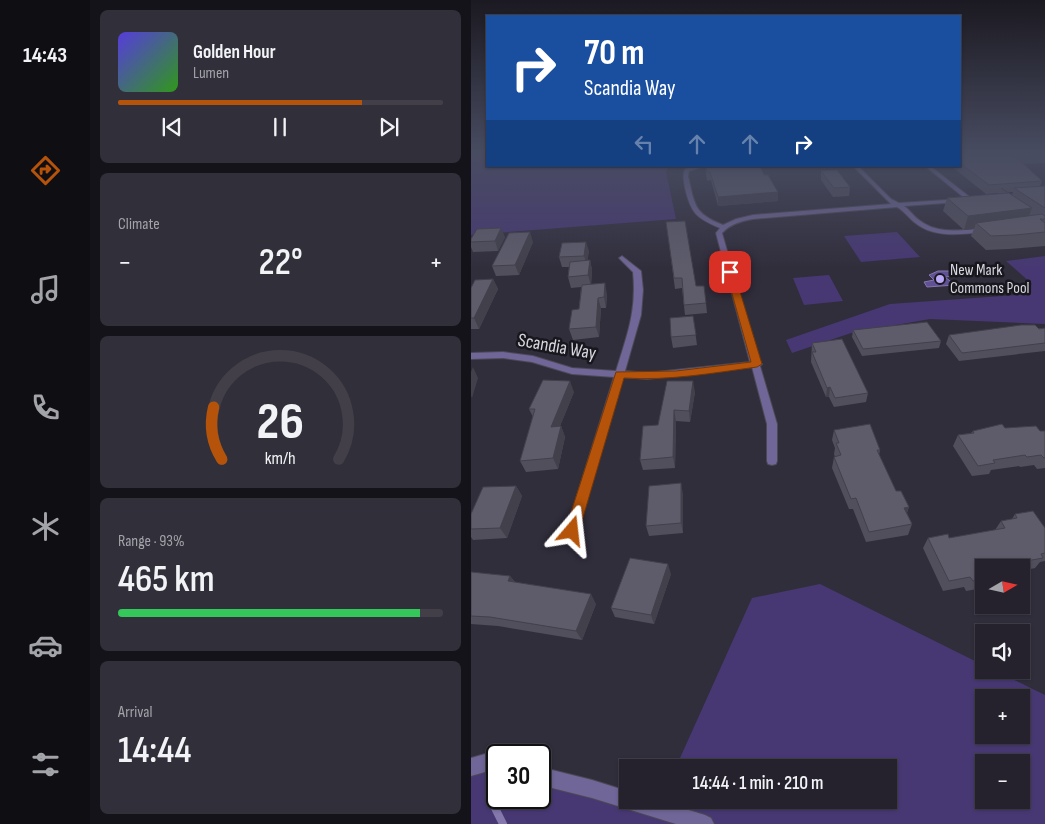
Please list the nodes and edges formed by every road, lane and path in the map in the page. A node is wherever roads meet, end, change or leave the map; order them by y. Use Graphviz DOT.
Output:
graph roads {
  1 [pos="689,190"];
  2 [pos="879,190"];
  3 [pos="961,190"];
  4 [pos="896,205"];
  5 [pos="723,227"];
  6 [pos="992,230"];
  7 [pos="622,258"];
  8 [pos="471,356"];
  9 [pos="757,364"];
  10 [pos="620,375"];
  11 [pos="772,461"];
  12 [pos="572,531"];
  13 [pos="486,763"];
  14 [pos="471,767"];
  15 [pos="551,779"];
  16 [pos="619,797"];
  17 [pos="656,809"];
  18 [pos="705,824"];
  1 -- 5 [label="street"];
  2 -- 4 [label="street"];
  3 -- 4 [label="street"];
  4 -- 5 [label="street"];
  4 -- 6 [label="street"];
  5 -- 9 [label="street"];
  7 -- 10 [label="street"];
  8 -- 10 [label="street, Scandia Way"];
  9 -- 10 [label="street, Scandia Way"];
  9 -- 11 [label="street"];
  10 -- 12 [label="street"];
  13 -- 14 [label="street"];
  15 -- 16 [label="street"];
  17 -- 18 [label="street"];
}
